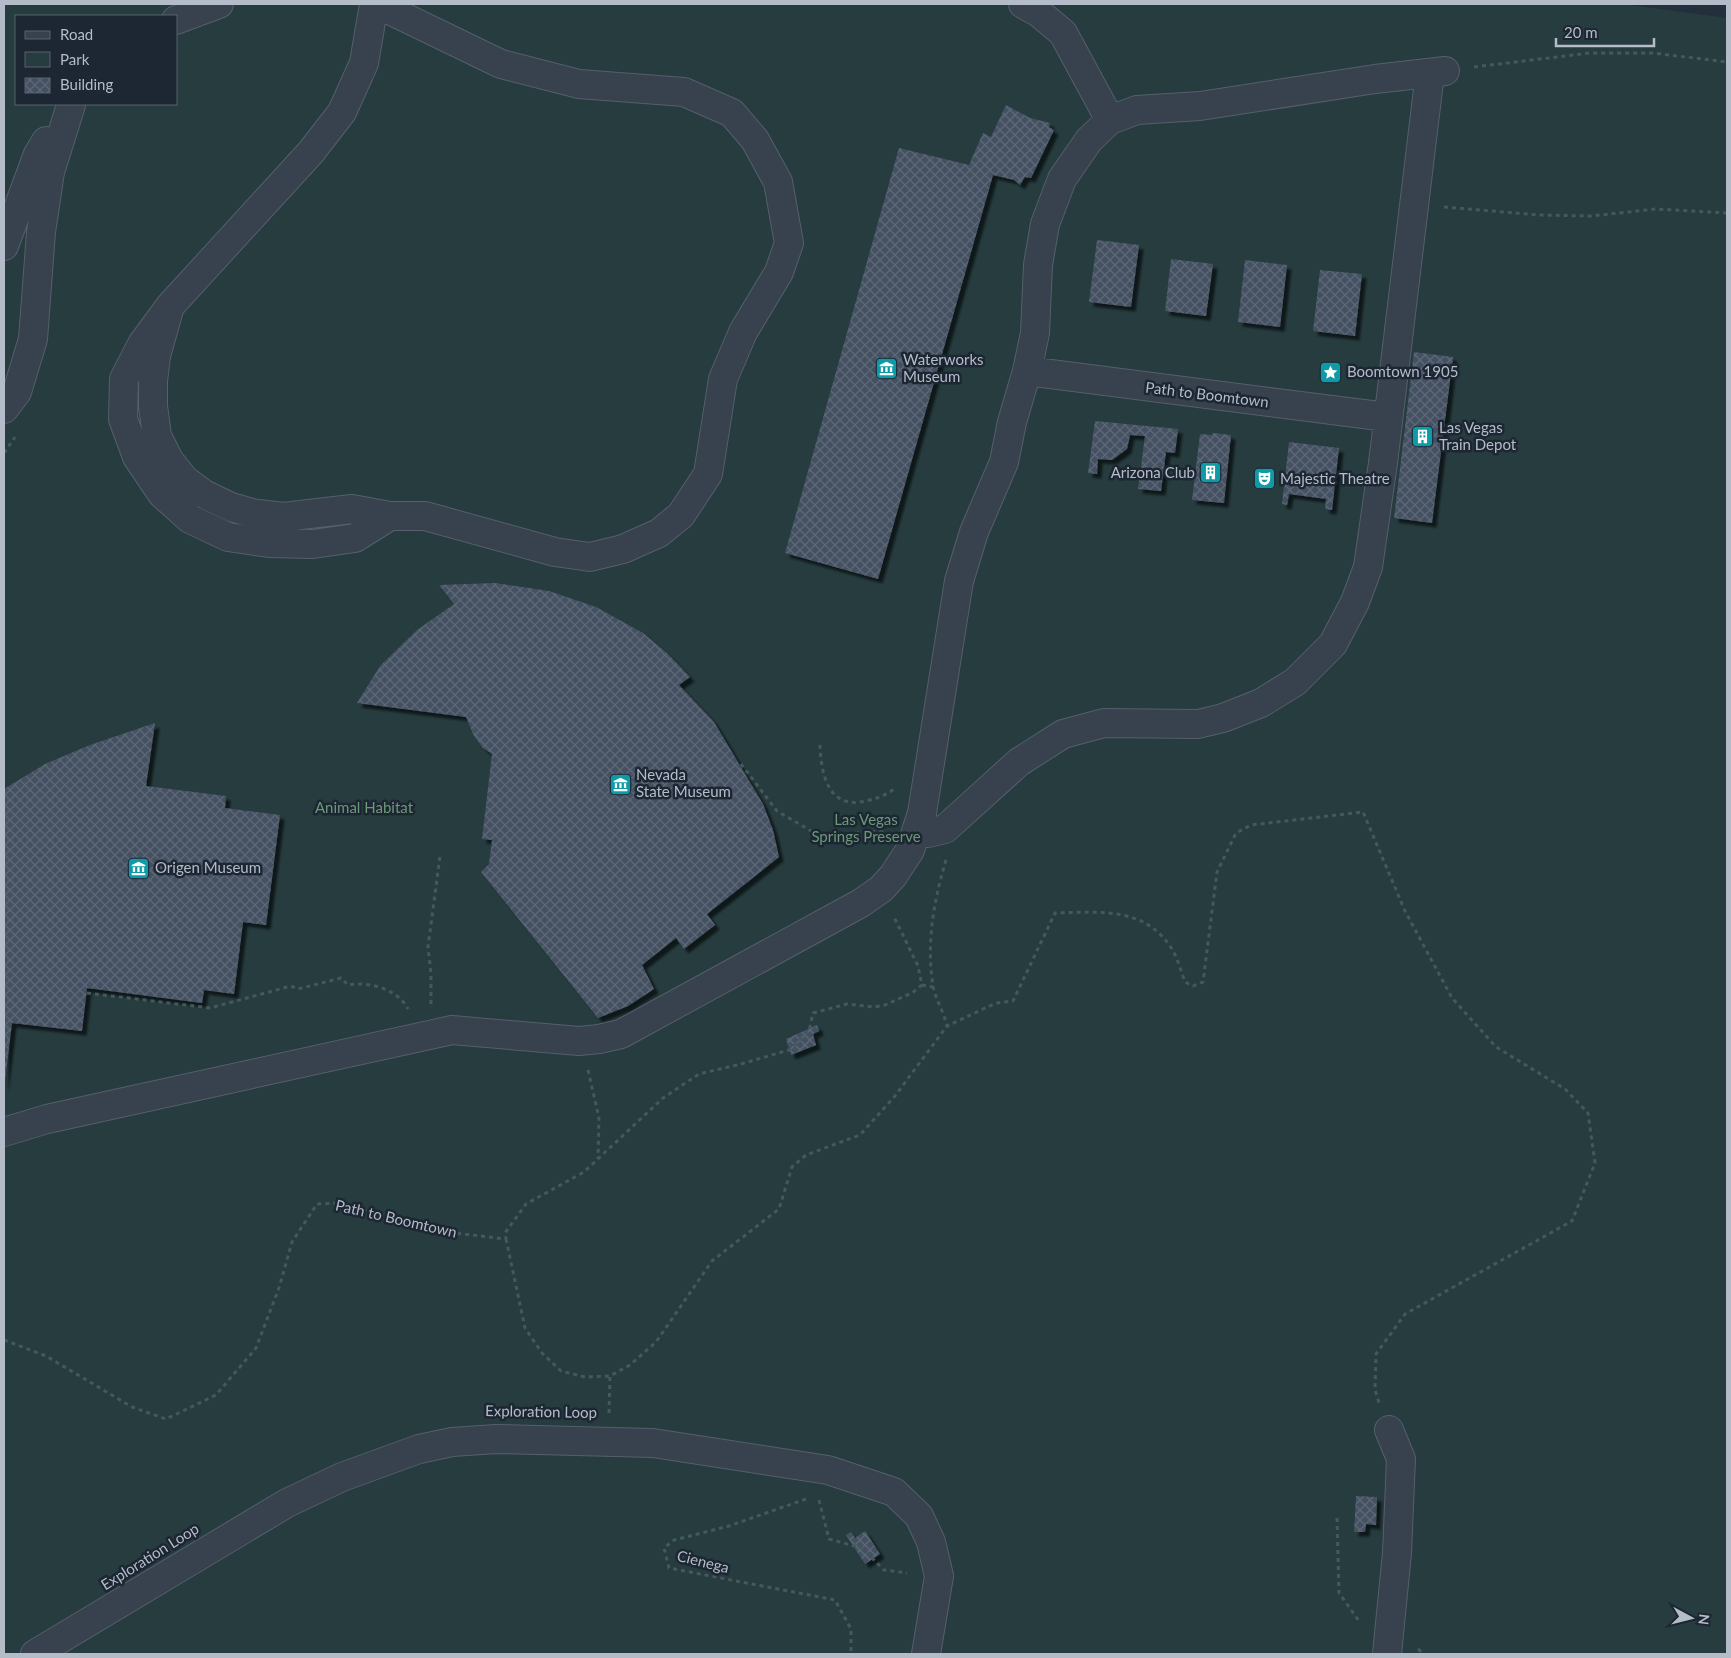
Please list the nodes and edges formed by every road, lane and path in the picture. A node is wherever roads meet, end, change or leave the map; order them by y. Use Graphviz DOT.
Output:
graph roads {
  1 [pos="219,4"];
  2 [pos="375,4"];
  3 [pos="1023,4"];
  4 [pos="178,19"];
  5 [pos="1727,62"];
  6 [pos="1437,72"];
  7 [pos="71,105"];
  8 [pos="72,105"];
  9 [pos="1110,120"];
  10 [pos="1439,206"];
  11 [pos="1727,213"];
  12 [pos="4,246"];
  13 [pos="1027,371"];
  14 [pos="4,409"];
  15 [pos="1387,417"];
  16 [pos="16,436"];
  17 [pos="4,453"];
  18 [pos="820,745"];
  19 [pos="741,764"];
  20 [pos="925,783"];
  21 [pos="916,833"];
  22 [pos="948,855"];
  23 [pos="440,856"];
  24 [pos="891,910"];
  25 [pos="922,985"];
  26 [pos="934,987"];
  27 [pos="87,993"];
  28 [pos="431,1007"];
  29 [pos="947,1026"];
  30 [pos="419,1036"];
  31 [pos="586,1062"];
  32 [pos="4,1132"];
  33 [pos="598,1159"];
  34 [pos="506,1239"];
  35 [pos="4,1340"];
  36 [pos="610,1376"];
  37 [pos="609,1416"];
  38 [pos="1389,1430"];
  39 [pos="823,1482"];
  40 [pos="1338,1518"];
  41 [pos="910,1574"];
  42 [pos="1387,1646"];
  43 [pos="35,1654"];
  44 [pos="851,1654"];
  45 [pos="926,1654"];
  1 -- 4 [label="street"];
  2 -- 2 [label="street"];
  3 -- 9 [label="street"];
  5 -- 6 [label="path"];
  6 -- 9 [label="street"];
  6 -- 15 [label="street"];
  7 -- 12 [label="street"];
  8 -- 14 [label="street"];
  9 -- 13 [label="street"];
  10 -- 11 [label="path"];
  13 -- 15 [label="street, Path to Boomtown"];
  13 -- 20 [label="street"];
  15 -- 21 [label="street"];
  16 -- 17 [label="path"];
  18 -- 20 [label="path"];
  19 -- 21 [label="path"];
  20 -- 21 [label="street"];
  21 -- 30 [label="street"];
  22 -- 26 [label="path"];
  23 -- 28 [label="path"];
  24 -- 25 [label="path"];
  25 -- 26 [label="path"];
  25 -- 33 [label="path"];
  26 -- 29 [label="path"];
  27 -- 30 [label="path"];
  29 -- 36 [label="path"];
  29 -- 38 [label="path"];
  30 -- 32 [label="street"];
  31 -- 33 [label="path"];
  33 -- 34 [label="path"];
  34 -- 35 [label="path, Path to Boomtown"];
  34 -- 36 [label="path"];
  36 -- 37 [label="path"];
  38 -- 42 [label="street"];
  39 -- 41 [label="path"];
  39 -- 43 [label="street"];
  39 -- 44 [label="path, Cienega"];
  39 -- 45 [label="street"];
  40 -- 42 [label="path"];
}
